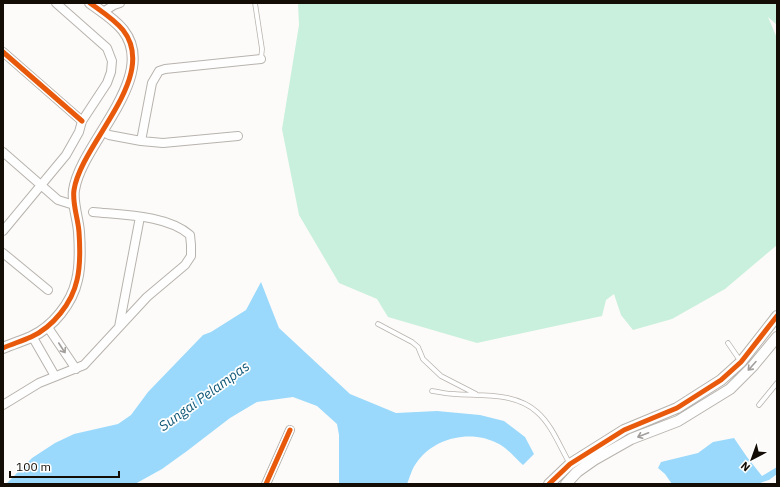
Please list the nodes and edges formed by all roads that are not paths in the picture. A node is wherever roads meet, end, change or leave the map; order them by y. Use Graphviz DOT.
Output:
graph roads {
  1 [pos="56,3"];
  2 [pos="90,3"];
  3 [pos="120,3"];
  4 [pos="255,3"];
  5 [pos="103,12"];
  6 [pos="3,52"];
  7 [pos="261,59"];
  8 [pos="82,122"];
  9 [pos="102,131"];
  10 [pos="238,136"];
  11 [pos="141,141"];
  12 [pos="3,152"];
  13 [pos="41,186"];
  14 [pos="74,205"];
  15 [pos="93,212"];
  16 [pos="140,217"];
  17 [pos="3,231"];
  18 [pos="3,253"];
  19 [pos="48,290"];
  20 [pos="777,316"];
  21 [pos="378,324"];
  22 [pos="48,326"];
  23 [pos="118,328"];
  24 [pos="32,336"];
  25 [pos="777,336"];
  26 [pos="728,342"];
  27 [pos="3,348"];
  28 [pos="741,362"];
  29 [pos="76,369"];
  30 [pos="55,376"];
  31 [pos="777,383"];
  32 [pos="432,391"];
  33 [pos="477,394"];
  34 [pos="3,405"];
  35 [pos="759,405"];
  36 [pos="290,430"];
  37 [pos="570,464"];
  38 [pos="577,472"];
  39 [pos="266,484"];
  40 [pos="549,484"];
  41 [pos="566,484"];
  1 -- 8 [label="street"];
  2 -- 5 [label="street"];
  3 -- 5 [label="street"];
  4 -- 7 [label="lane"];
  5 -- 9 [label="street"];
  6 -- 8 [label="street"];
  7 -- 11 [label="street"];
  8 -- 13 [label="street"];
  9 -- 11 [label="street"];
  9 -- 14 [label="street"];
  10 -- 11 [label="street"];
  12 -- 13 [label="street"];
  13 -- 14 [label="street"];
  13 -- 17 [label="street"];
  14 -- 22 [label="street"];
  15 -- 16 [label="street"];
  16 -- 23 [label="street"];
  16 -- 23 [label="street"];
  18 -- 19 [label="street"];
  20 -- 28 [label="street"];
  21 -- 33 [label="lane"];
  22 -- 24 [label="street"];
  22 -- 29 [label="street, one-way"];
  23 -- 29 [label="street"];
  24 -- 27 [label="street"];
  24 -- 30 [label="street"];
  25 -- 38 [label="street, one-way"];
  26 -- 28 [label="lane"];
  28 -- 37 [label="street"];
  29 -- 30 [label="street"];
  30 -- 34 [label="street"];
  31 -- 35 [label="lane"];
  32 -- 33 [label="lane"];
  33 -- 37 [label="lane"];
  36 -- 39 [label="street"];
  37 -- 38 [label="lane"];
  37 -- 40 [label="street"];
  38 -- 41 [label="street"];
}
